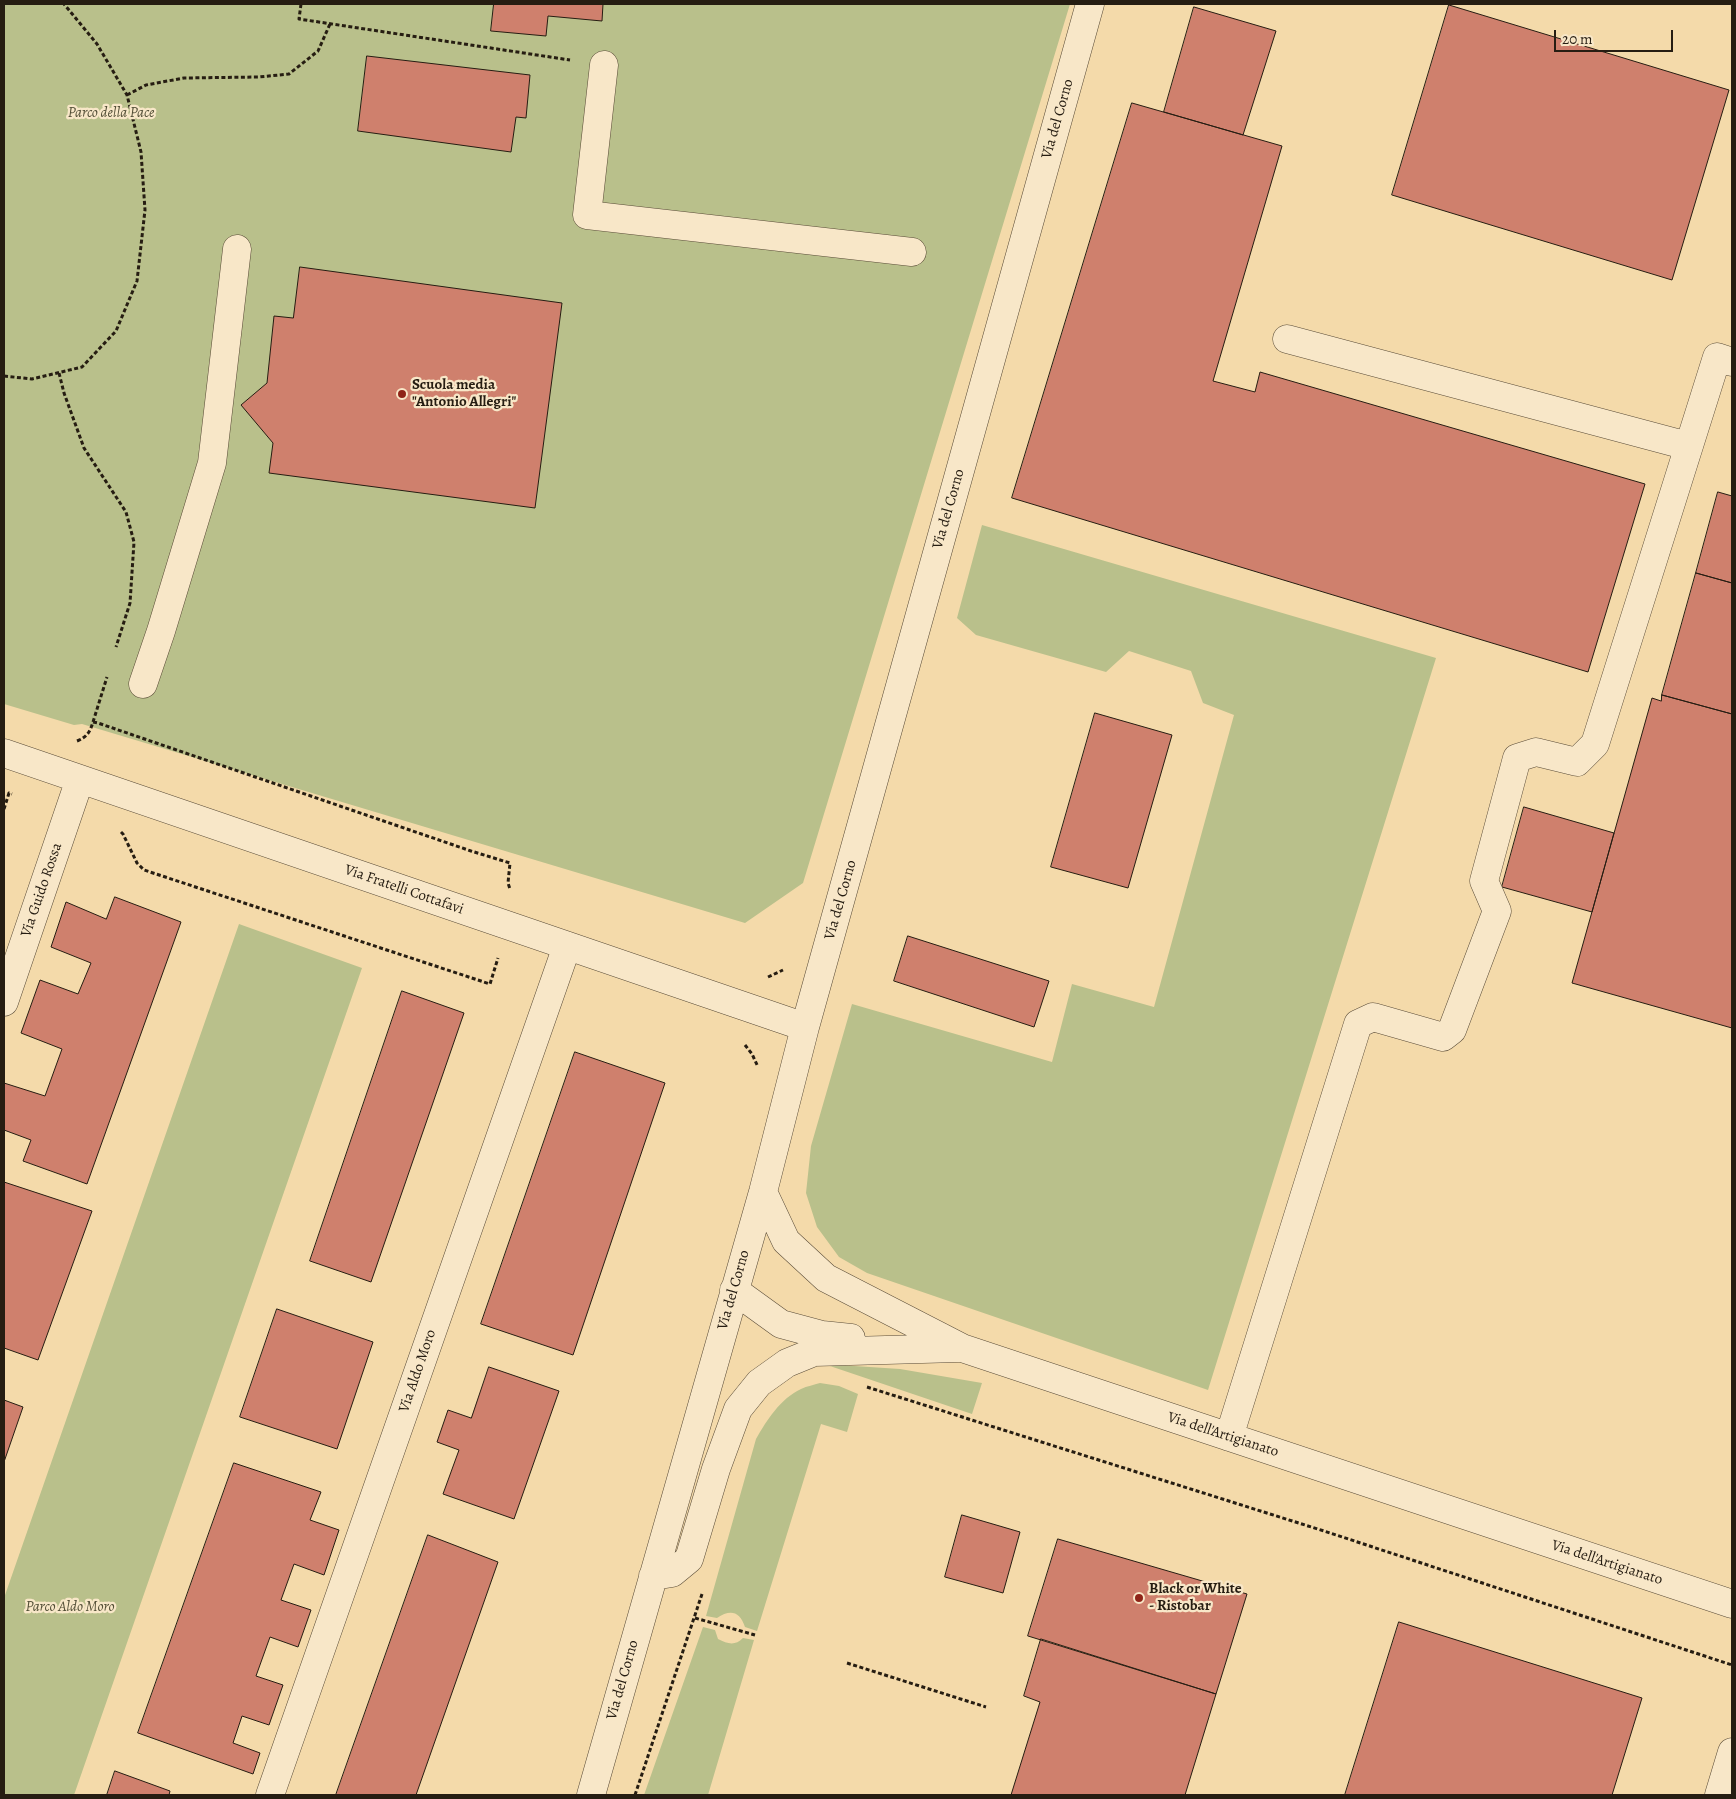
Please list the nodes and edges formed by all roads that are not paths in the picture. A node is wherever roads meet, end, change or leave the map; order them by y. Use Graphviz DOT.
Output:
graph roads {
  1 [pos="1090,4"];
  2 [pos="604,65"];
  3 [pos="237,249"];
  4 [pos="912,252"];
  5 [pos="1287,339"];
  6 [pos="1724,359"];
  7 [pos="1688,446"];
  8 [pos="143,684"];
  9 [pos="4,752"];
  10 [pos="80,779"];
  11 [pos="568,946"];
  12 [pos="4,1002"];
  13 [pos="805,1027"];
  14 [pos="762,1192"];
  15 [pos="734,1290"];
  16 [pos="962,1348"];
  17 [pos="1229,1437"];
  18 [pos="652,1576"];
  19 [pos="1732,1604"];
  20 [pos="1732,1752"];
  21 [pos="270,1795"];
  22 [pos="591,1795"];
  23 [pos="1719,1795"];
  1 -- 13 [label="street, Via del Corno"];
  2 -- 4 [label="street"];
  3 -- 8 [label="street"];
  5 -- 7 [label="street"];
  6 -- 7 [label="street"];
  7 -- 17 [label="street"];
  9 -- 10 [label="street, Via Fratelli Cottafavi"];
  10 -- 11 [label="street, Via Fratelli Cottafavi"];
  10 -- 12 [label="street, Via Guido Rossa"];
  11 -- 13 [label="street, Via Fratelli Cottafavi"];
  11 -- 21 [label="street, Via Aldo Moro"];
  13 -- 14 [label="street, Via del Corno"];
  14 -- 15 [label="street, Via del Corno"];
  14 -- 16 [label="street, Via dell'Artigianato"];
  15 -- 16 [label="street"];
  15 -- 18 [label="street, Via del Corno"];
  16 -- 17 [label="street, Via dell'Artigianato"];
  16 -- 18 [label="street"];
  17 -- 19 [label="street, Via dell'Artigianato"];
  18 -- 22 [label="street, Via del Corno"];
  20 -- 23 [label="street"];
}
